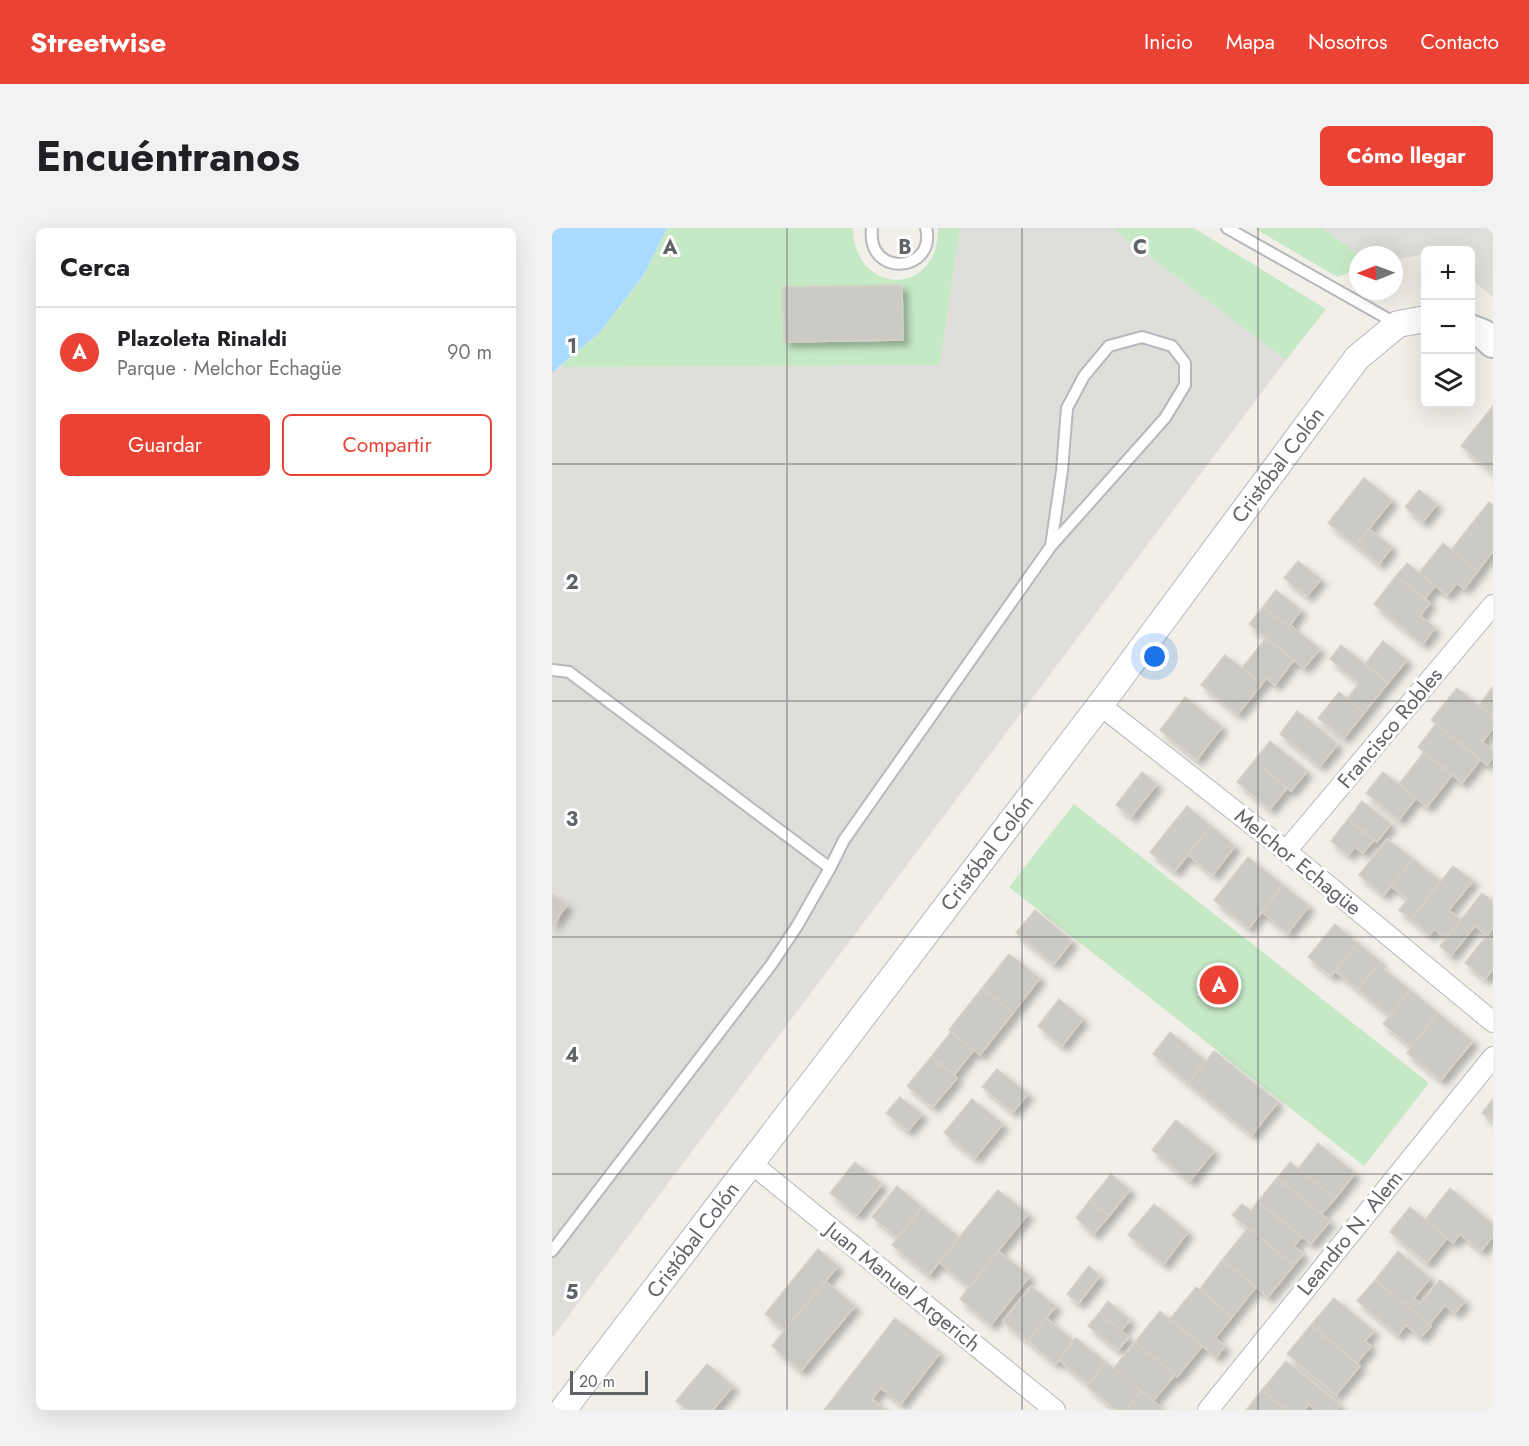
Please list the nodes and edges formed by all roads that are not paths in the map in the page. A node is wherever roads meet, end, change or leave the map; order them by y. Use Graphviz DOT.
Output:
graph roads {
  1 [pos="872,228"];
  2 [pos="926,228"];
  3 [pos="1227,228"];
  4 [pos="1421,320"];
  5 [pos="1398,324"];
  6 [pos="1475,331"];
  7 [pos="1493,343"];
  8 [pos="1051,546"];
  9 [pos="1493,605"];
  10 [pos="552,670"];
  11 [pos="1100,705"];
  12 [pos="1286,851"];
  13 [pos="830,868"];
  14 [pos="1493,1022"];
  15 [pos="1493,1057"];
  16 [pos="752,1164"];
  17 [pos="552,1251"];
  18 [pos="564,1410"];
  19 [pos="1055,1410"];
  20 [pos="1208,1410"];
  1 -- 2 [label="lane"];
  3 -- 5 [label="lane"];
  4 -- 5 [label="street, Cristóbal Colón"];
  5 -- 11 [label="street, Cristóbal Colón"];
  6 -- 7 [label="main road"];
  8 -- 8 [label="lane"];
  8 -- 13 [label="lane"];
  9 -- 12 [label="street, Francisco Robles"];
  10 -- 13 [label="lane"];
  11 -- 12 [label="street, Melchor Echagüe"];
  11 -- 16 [label="street, Cristóbal Colón"];
  12 -- 14 [label="street, Melchor Echagüe"];
  13 -- 17 [label="lane"];
  15 -- 20 [label="street, Leandro N. Alem"];
  16 -- 18 [label="street, Cristóbal Colón"];
  16 -- 19 [label="street, Juan Manuel Argerich"];
}
